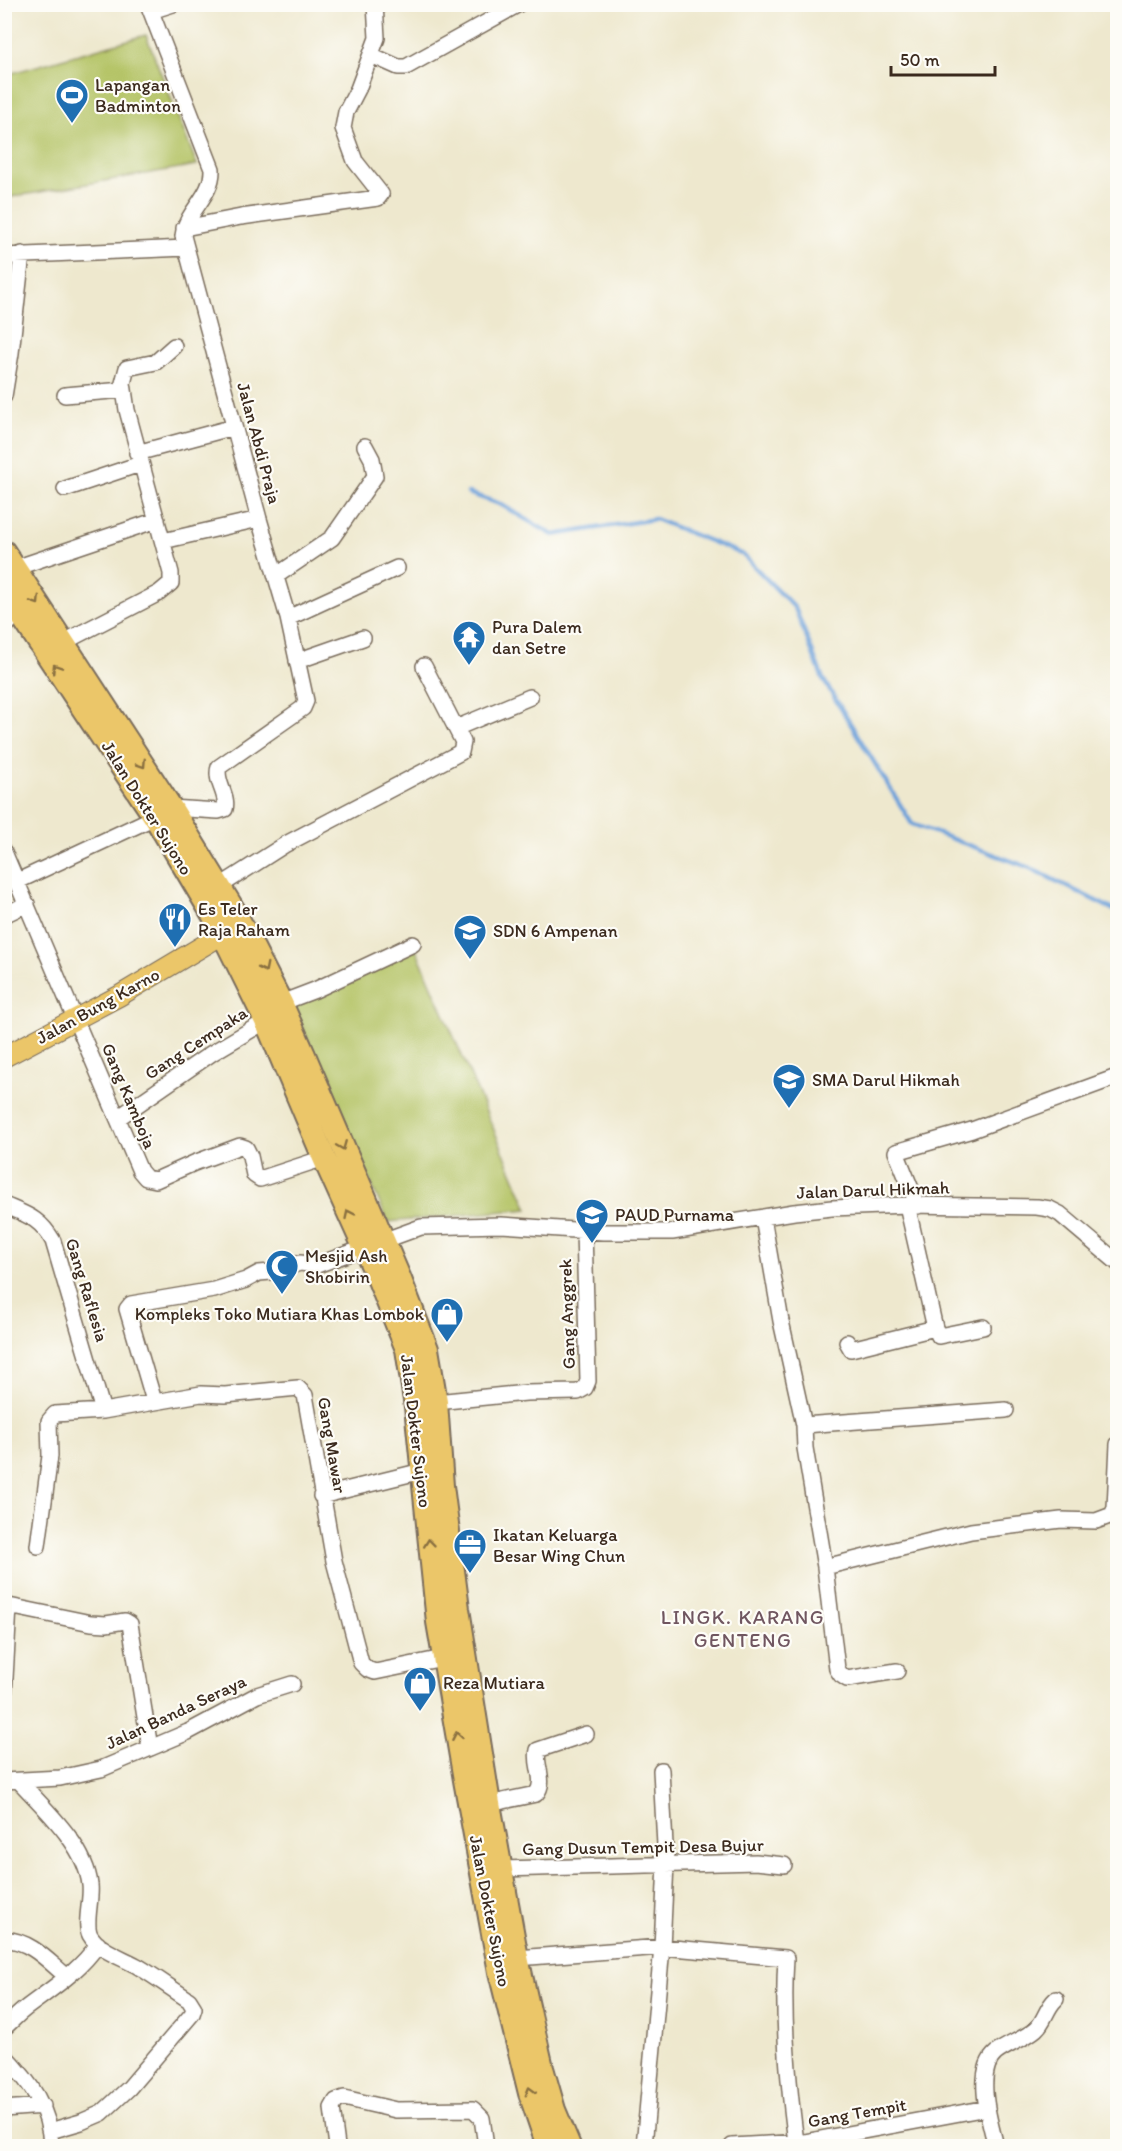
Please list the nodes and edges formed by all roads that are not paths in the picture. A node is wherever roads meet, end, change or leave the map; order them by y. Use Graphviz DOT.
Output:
graph roads {
  1 [pos="173,4"];
  2 [pos="375,4"];
  3 [pos="519,4"];
  4 [pos="149,8"];
  5 [pos="379,59"];
  6 [pos="184,228"];
  7 [pos="186,248"];
  8 [pos="22,254"];
  9 [pos="4,256"];
  10 [pos="174,346"];
  11 [pos="123,390"];
  12 [pos="65,395"];
  13 [pos="4,396"];
  14 [pos="234,428"];
  15 [pos="365,446"];
  16 [pos="138,459"];
  17 [pos="65,489"];
  18 [pos="259,519"];
  19 [pos="157,520"];
  20 [pos="163,541"];
  21 [pos="10,560"];
  22 [pos="397,568"];
  23 [pos="276,576"];
  24 [pos="4,589"];
  25 [pos="288,618"];
  26 [pos="12,620"];
  27 [pos="363,638"];
  28 [pos="64,642"];
  29 [pos="297,661"];
  30 [pos="424,666"];
  31 [pos="85,696"];
  32 [pos="530,697"];
  33 [pos="456,728"];
  34 [pos="163,813"];
  35 [pos="4,852"];
  36 [pos="18,881"];
  37 [pos="220,886"];
  38 [pos="27,904"];
  39 [pos="4,915"];
  40 [pos="230,930"];
  41 [pos="412,944"];
  42 [pos="281,1003"];
  43 [pos="77,1019"];
  44 [pos="266,1021"];
  45 [pos="4,1057"];
  46 [pos="1114,1078"];
  47 [pos="118,1118"];
  48 [pos="324,1158"];
  49 [pos="4,1204"];
  50 [pos="912,1205"];
  51 [pos="763,1218"];
  52 [pos="584,1230"];
  53 [pos="373,1244"];
  54 [pos="1118,1263"];
  55 [pos="983,1327"];
  56 [pos="935,1328"];
  57 [pos="847,1342"];
  58 [pos="154,1401"];
  59 [pos="436,1402"];
  60 [pos="1006,1410"];
  61 [pos="103,1411"];
  62 [pos="804,1425"];
  63 [pos="1118,1444"];
  64 [pos="422,1471"];
  65 [pos="321,1496"];
  66 [pos="38,1546"];
  67 [pos="825,1567"];
  68 [pos="7,1606"];
  69 [pos="443,1658"];
  70 [pos="897,1671"];
  71 [pos="292,1684"];
  72 [pos="4,1696"];
  73 [pos="586,1734"];
  74 [pos="150,1748"];
  75 [pos="662,1770"];
  76 [pos="475,1778"];
  77 [pos="12,1781"];
  78 [pos="489,1804"];
  79 [pos="666,1864"];
  80 [pos="784,1866"];
  81 [pos="502,1869"];
  82 [pos="4,1939"];
  83 [pos="98,1944"];
  84 [pos="662,1947"];
  85 [pos="517,1958"];
  86 [pos="66,1976"];
  87 [pos="1056,1999"];
  88 [pos="4,2028"];
  89 [pos="4,2055"];
  90 [pos="43,2106"];
  91 [pos="987,2108"];
  92 [pos="4,2109"];
  93 [pos="50,2139"];
  94 [pos="802,2143"];
  95 [pos="337,2146"];
  96 [pos="486,2146"];
  97 [pos="548,2146"];
  98 [pos="569,2146"];
  99 [pos="644,2146"];
  100 [pos="732,2146"];
  101 [pos="996,2146"];
  1 -- 4 [label="street"];
  2 -- 5 [label="street"];
  3 -- 5 [label="street"];
  4 -- 6 [label="street"];
  5 -- 6 [label="street"];
  6 -- 7 [label="street, Jalan Abdi Praja"];
  7 -- 8 [label="street"];
  7 -- 14 [label="street, Jalan Abdi Praja"];
  8 -- 9 [label="street"];
  8 -- 13 [label="street"];
  10 -- 11 [label="street"];
  11 -- 12 [label="street"];
  11 -- 16 [label="street"];
  14 -- 16 [label="street"];
  14 -- 18 [label="street, Jalan Abdi Praja"];
  15 -- 23 [label="street"];
  16 -- 17 [label="street"];
  16 -- 19 [label="street"];
  18 -- 20 [label="street"];
  18 -- 23 [label="street, Jalan Abdi Praja"];
  19 -- 20 [label="street"];
  19 -- 21 [label="street"];
  20 -- 28 [label="street"];
  21 -- 28 [label="highway, one-way"];
  22 -- 25 [label="street"];
  23 -- 25 [label="street, Jalan Abdi Praja"];
  24 -- 26 [label="highway, Jalan Dokter Sujono"];
  25 -- 29 [label="street, Jalan Abdi Praja"];
  31 -- 26 [label="highway, Jalan Dokter Sujono, one-way"];
  27 -- 29 [label="street"];
  28 -- 31 [label="highway"];
  29 -- 34 [label="street, Jalan Abdi Praja"];
  30 -- 33 [label="street"];
  31 -- 34 [label="highway, Jalan Dokter Sujono"];
  32 -- 33 [label="street"];
  33 -- 37 [label="street"];
  34 -- 36 [label="street"];
  34 -- 37 [label="highway"];
  34 -- 40 [label="highway, Jalan Dokter Sujono"];
  35 -- 36 [label="street, Gang Kamboja"];
  36 -- 38 [label="street, Gang Kamboja"];
  37 -- 40 [label="highway"];
  38 -- 39 [label="street"];
  38 -- 43 [label="street, Gang Kamboja"];
  40 -- 42 [label="highway, one-way"];
  40 -- 43 [label="main road, Jalan Bung Karno"];
  40 -- 44 [label="highway, Jalan Dokter Sujono"];
  41 -- 42 [label="street"];
  42 -- 53 [label="highway, one-way"];
  43 -- 45 [label="main road, Jalan Bung Karno"];
  43 -- 47 [label="street, Gang Kamboja"];
  44 -- 47 [label="street, Gang Cempaka"];
  44 -- 48 [label="highway, Jalan Dokter Sujono"];
  46 -- 50 [label="street"];
  47 -- 48 [label="street, Gang Kamboja"];
  53 -- 48 [label="highway, Jalan Dokter Sujono, one-way"];
  49 -- 61 [label="street, Gang Raflesia"];
  50 -- 51 [label="street, Jalan Darul Hikmah"];
  50 -- 54 [label="street, Jalan Darul Hikmah"];
  50 -- 56 [label="street"];
  51 -- 52 [label="street, Jalan Darul Hikmah"];
  51 -- 62 [label="street"];
  52 -- 53 [label="street, Jalan Darul Hikmah"];
  52 -- 59 [label="street, Gang Anggrek"];
  53 -- 58 [label="street, Jalan Darul Hikmah"];
  53 -- 59 [label="highway"];
  53 -- 64 [label="highway, Jalan Dokter Sujono"];
  55 -- 56 [label="street"];
  56 -- 57 [label="street"];
  58 -- 61 [label="street, Gang Mawar"];
  58 -- 65 [label="street, Gang Mawar"];
  59 -- 76 [label="highway"];
  60 -- 62 [label="street"];
  61 -- 66 [label="street, Gang Mawar"];
  62 -- 67 [label="street"];
  63 -- 67 [label="street"];
  64 -- 65 [label="street"];
  69 -- 64 [label="highway, Jalan Dokter Sujono, one-way"];
  65 -- 69 [label="street, Gang Mawar"];
  67 -- 70 [label="street"];
  68 -- 72 [label="street"];
  68 -- 74 [label="street"];
  76 -- 69 [label="highway, Jalan Dokter Sujono, one-way"];
  71 -- 74 [label="street, Jalan Banda Seraya"];
  73 -- 78 [label="street"];
  74 -- 77 [label="street, Jalan Banda Seraya"];
  75 -- 79 [label="street"];
  76 -- 78 [label="highway"];
  97 -- 76 [label="highway, Jalan Dokter Sujono, one-way"];
  77 -- 83 [label="street"];
  78 -- 81 [label="highway"];
  79 -- 80 [label="street, Gang Dusun Tempit Desa Bujur"];
  79 -- 81 [label="street, Gang Dusun Tempit Desa Bujur"];
  79 -- 84 [label="street"];
  81 -- 85 [label="highway"];
  82 -- 86 [label="street"];
  83 -- 86 [label="street"];
  83 -- 93 [label="street"];
  84 -- 85 [label="street"];
  84 -- 94 [label="street"];
  84 -- 99 [label="street"];
  85 -- 98 [label="highway"];
  86 -- 88 [label="street"];
  87 -- 91 [label="street"];
  89 -- 90 [label="street"];
  90 -- 92 [label="street"];
  90 -- 93 [label="street"];
  91 -- 94 [label="street, Gang Tempit"];
  91 -- 101 [label="street"];
  94 -- 100 [label="street, Gang Tempit"];
  95 -- 96 [label="street"];
}
